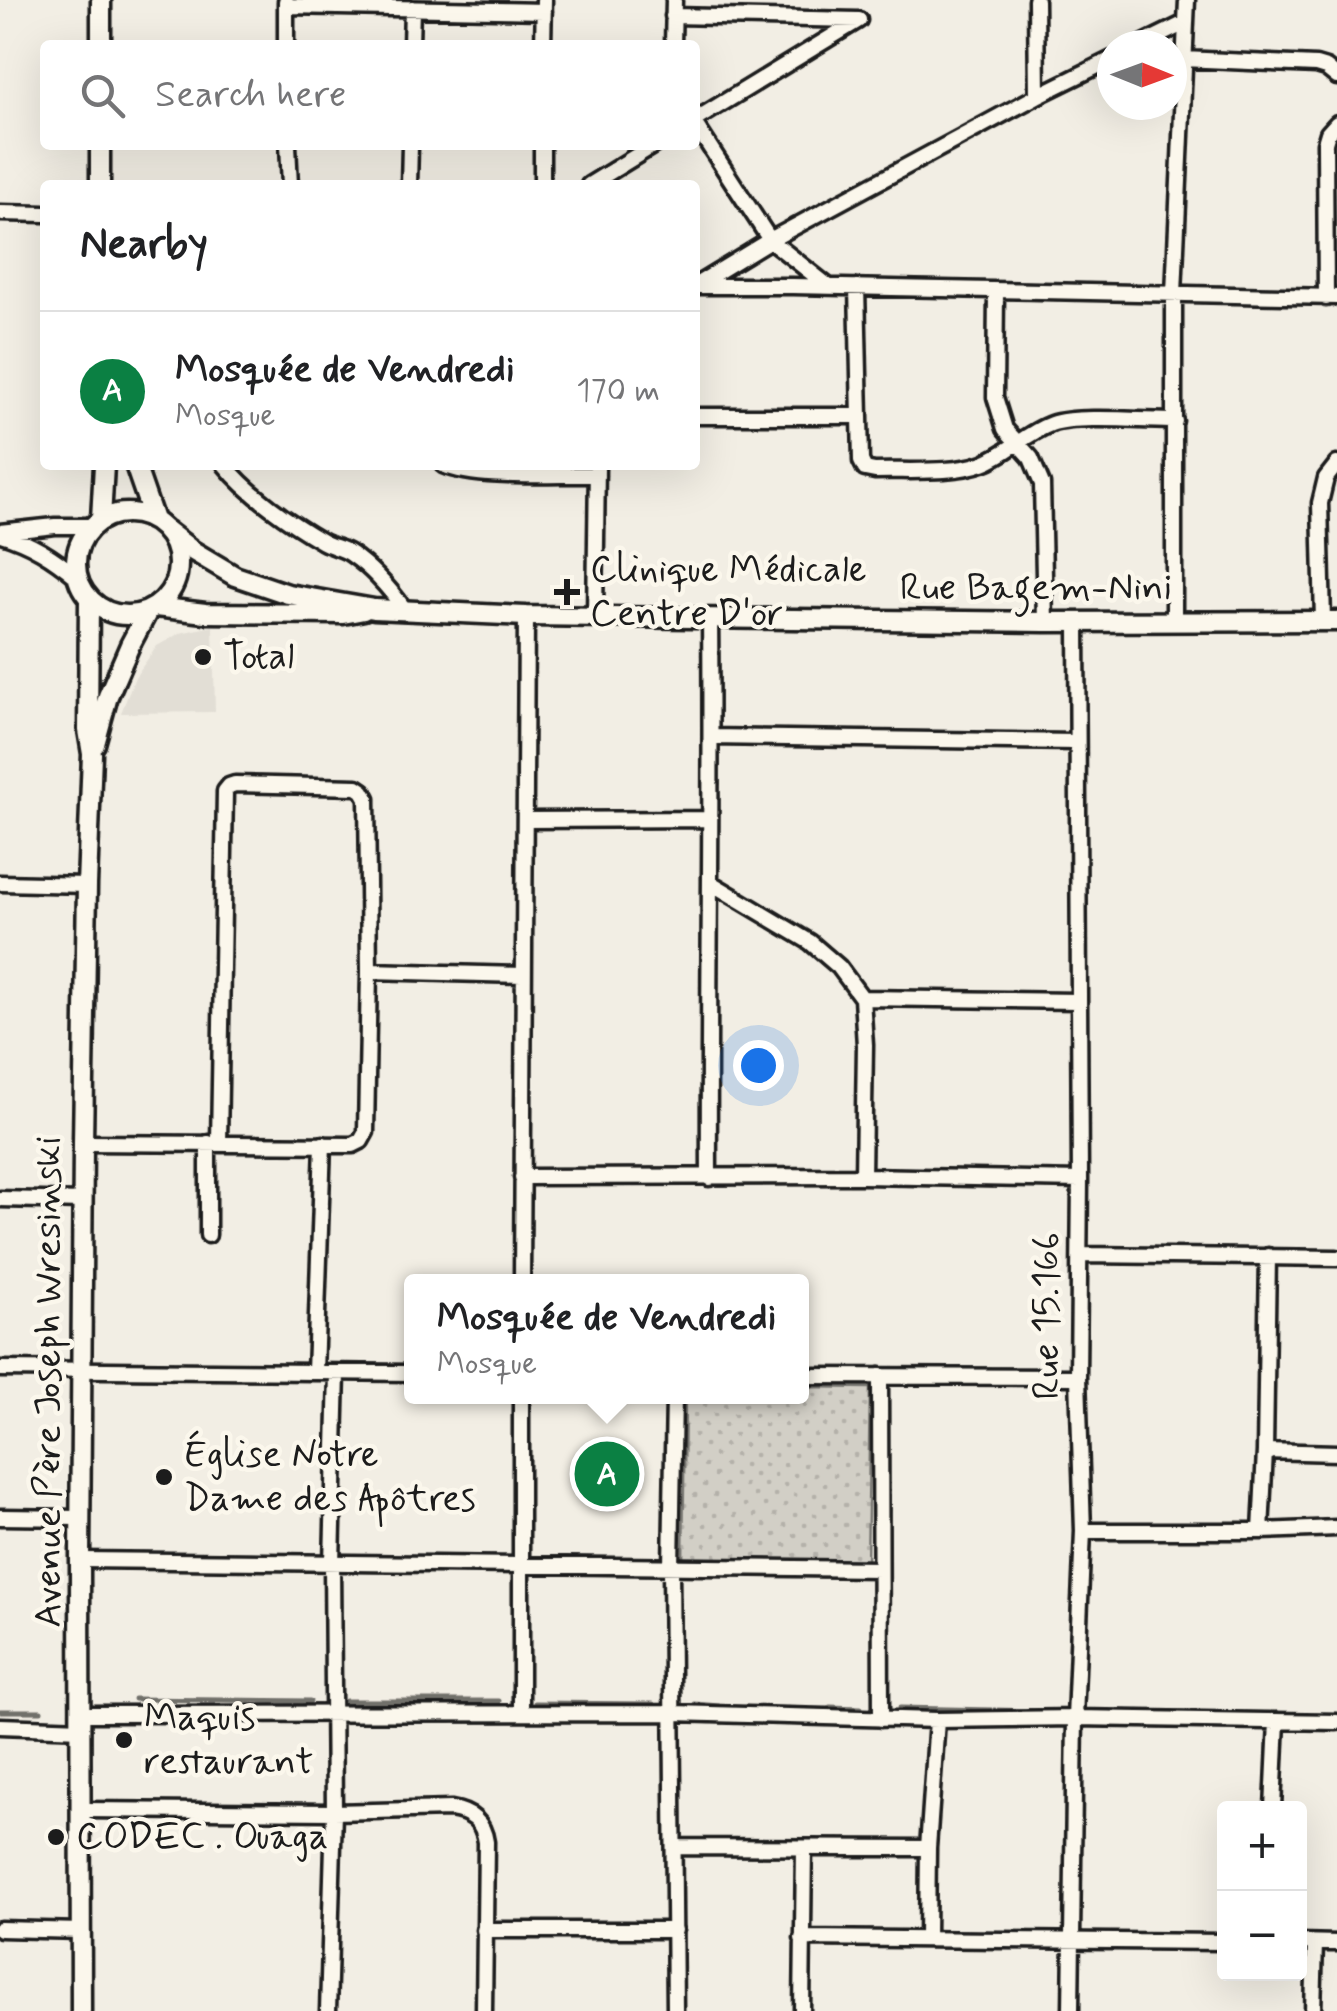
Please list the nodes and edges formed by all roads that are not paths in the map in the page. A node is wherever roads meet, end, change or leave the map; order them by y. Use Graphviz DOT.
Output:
graph roads {
  1 [pos="101,0"];
  2 [pos="1036,0"];
  3 [pos="1187,0"];
  4 [pos="286,3"];
  5 [pos="544,6"];
  6 [pos="412,8"];
  7 [pos="674,8"];
  8 [pos="1185,23"];
  9 [pos="1171,30"];
  10 [pos="1185,30"];
  11 [pos="100,40"];
  12 [pos="286,40"];
  13 [pos="411,40"];
  14 [pos="543,40"];
  15 [pos="673,40"];
  16 [pos="1187,60"];
  17 [pos="1097,66"];
  18 [pos="1337,77"];
  19 [pos="1037,96"];
  20 [pos="700,119"];
  21 [pos="1181,120"];
  22 [pos="1337,123"];
  23 [pos="700,130"];
  24 [pos="100,150"];
  25 [pos="288,150"];
  26 [pos="410,150"];
  27 [pos="542,150"];
  28 [pos="646,150"];
  29 [pos="100,180"];
  30 [pos="290,180"];
  31 [pos="409,180"];
  32 [pos="542,180"];
  33 [pos="597,180"];
  34 [pos="0,213"];
  35 [pos="40,214"];
  36 [pos="770,240"];
  37 [pos="1331,249"];
  38 [pos="700,283"];
  39 [pos="700,286"];
  40 [pos="828,286"];
  41 [pos="856,287"];
  42 [pos="996,292"];
  43 [pos="1174,294"];
  44 [pos="1331,298"];
  45 [pos="700,416"];
  46 [pos="860,416"];
  47 [pos="1175,421"];
  48 [pos="1016,442"];
  49 [pos="1337,464"];
  50 [pos="103,470"];
  51 [pos="137,470"];
  52 [pos="229,470"];
  53 [pos="510,470"];
  54 [pos="597,470"];
  55 [pos="96,522"];
  56 [pos="160,525"];
  57 [pos="0,533"];
  58 [pos="77,577"];
  59 [pos="89,599"];
  60 [pos="152,609"];
  61 [pos="374,609"];
  62 [pos="406,610"];
  63 [pos="526,616"];
  64 [pos="595,616"];
  65 [pos="710,617"];
  66 [pos="1077,621"];
  67 [pos="1174,621"];
  68 [pos="1330,621"];
  69 [pos="1045,622"];
  70 [pos="711,737"];
  71 [pos="1076,742"];
  72 [pos="92,754"];
  73 [pos="709,819"];
  74 [pos="524,820"];
  75 [pos="0,883"];
  76 [pos="711,884"];
  77 [pos="86,885"];
  78 [pos="369,971"];
  79 [pos="522,975"];
  80 [pos="862,998"];
  81 [pos="1078,1001"];
  82 [pos="83,1143"];
  83 [pos="214,1143"];
  84 [pos="324,1144"];
  85 [pos="522,1176"];
  86 [pos="863,1176"];
  87 [pos="709,1178"];
  88 [pos="1080,1180"];
  89 [pos="0,1200"];
  90 [pos="83,1201"];
  91 [pos="208,1234"];
  92 [pos="1080,1255"];
  93 [pos="1268,1256"];
  94 [pos="1337,1258"];
  95 [pos="522,1274"];
  96 [pos="0,1370"];
  97 [pos="82,1370"];
  98 [pos="315,1372"];
  99 [pos="337,1372"];
  100 [pos="404,1373"];
  101 [pos="809,1376"];
  102 [pos="880,1376"];
  103 [pos="1078,1377"];
  104 [pos="521,1404"];
  105 [pos="674,1404"];
  106 [pos="1266,1452"];
  107 [pos="1337,1453"];
  108 [pos="0,1516"];
  109 [pos="80,1518"];
  110 [pos="1337,1528"];
  111 [pos="1261,1531"];
  112 [pos="1084,1532"];
  113 [pos="80,1560"];
  114 [pos="332,1563"];
  115 [pos="520,1565"];
  116 [pos="671,1567"];
  117 [pos="880,1569"];
  118 [pos="334,1713"];
  119 [pos="521,1713"];
  120 [pos="673,1713"];
  121 [pos="1075,1718"];
  122 [pos="881,1719"];
  123 [pos="937,1720"];
  124 [pos="1277,1720"];
  125 [pos="81,1721"];
  126 [pos="1337,1722"];
  127 [pos="0,1726"];
  128 [pos="1273,1801"];
  129 [pos="82,1810"];
  130 [pos="334,1812"];
  131 [pos="674,1847"];
  132 [pos="804,1848"];
  133 [pos="928,1848"];
  134 [pos="0,1929"];
  135 [pos="484,1930"];
  136 [pos="675,1930"];
  137 [pos="82,1932"];
  138 [pos="802,1938"];
  139 [pos="927,1938"];
  140 [pos="1071,1940"];
  141 [pos="1217,1942"];
  142 [pos="1307,1942"];
  143 [pos="1337,1943"];
  144 [pos="81,2011"];
  145 [pos="328,2011"];
  146 [pos="484,2011"];
  147 [pos="676,2011"];
  148 [pos="802,2011"];
  149 [pos="1071,2011"];
  150 [pos="1313,2011"];
  1 -- 11 [label="street"];
  2 -- 19 [label="street"];
  3 -- 8 [label="street"];
  4 -- 6 [label="street"];
  4 -- 12 [label="street"];
  5 -- 6 [label="street"];
  5 -- 14 [label="street"];
  6 -- 13 [label="street"];
  7 -- 15 [label="street"];
  7 -- 20 [label="street"];
  8 -- 9 [label="street"];
  8 -- 10 [label="street"];
  16 -- 18 [label="street"];
  17 -- 19 [label="street"];
  19 -- 36 [label="street"];
  21 -- 43 [label="street"];
  22 -- 37 [label="street"];
  23 -- 36 [label="street"];
  24 -- 29 [label="street"];
  25 -- 30 [label="street"];
  26 -- 31 [label="street"];
  27 -- 32 [label="street"];
  28 -- 33 [label="street"];
  34 -- 35 [label="street"];
  36 -- 38 [label="street"];
  36 -- 40 [label="street"];
  37 -- 44 [label="street"];
  39 -- 40 [label="street"];
  40 -- 41 [label="street"];
  41 -- 42 [label="street"];
  41 -- 46 [label="street"];
  42 -- 43 [label="street"];
  42 -- 48 [label="street"];
  43 -- 44 [label="street"];
  43 -- 47 [label="street"];
  45 -- 46 [label="street"];
  46 -- 48 [label="street"];
  47 -- 48 [label="street"];
  47 -- 67 [label="street"];
  48 -- 69 [label="street"];
  49 -- 68 [label="street"];
  50 -- 55 [label="street"];
  51 -- 56 [label="street"];
  52 -- 62 [label="street"];
  53 -- 54 [label="street"];
  54 -- 64 [label="street"];
  55 -- 56 [label="street"];
  55 -- 57 [label="street"];
  55 -- 58 [label="street"];
  56 -- 60 [label="street"];
  56 -- 61 [label="street"];
  57 -- 58 [label="street"];
  58 -- 59 [label="street"];
  59 -- 60 [label="street"];
  59 -- 72 [label="street, Avenue Père Joseph Wresinski"];
  60 -- 61 [label="street"];
  60 -- 72 [label="street, Avenue Père Joseph Wresinski"];
  61 -- 62 [label="street, Rue Bagem-Nini"];
  62 -- 63 [label="street, Rue Bagem-Nini"];
  63 -- 64 [label="street, Rue Bagem-Nini"];
  63 -- 74 [label="street"];
  64 -- 65 [label="street, Rue Bagem-Nini"];
  65 -- 69 [label="street, Rue Bagem-Nini"];
  65 -- 70 [label="street"];
  66 -- 67 [label="street, Rue Bagem-Nini"];
  66 -- 69 [label="street, Rue Bagem-Nini"];
  66 -- 71 [label="street, Rue 15.166"];
  67 -- 68 [label="street, Rue Bagem-Nini"];
  70 -- 71 [label="street"];
  70 -- 73 [label="street"];
  71 -- 81 [label="street, Rue 15.166"];
  72 -- 77 [label="street, Avenue Père Joseph Wresinski"];
  73 -- 74 [label="street"];
  73 -- 76 [label="street"];
  74 -- 79 [label="street"];
  75 -- 77 [label="street"];
  76 -- 80 [label="street"];
  76 -- 87 [label="street"];
  77 -- 82 [label="street, Avenue Père Joseph Wresinski"];
  78 -- 79 [label="street"];
  78 -- 83 [label="street"];
  78 -- 84 [label="street"];
  79 -- 85 [label="street"];
  80 -- 81 [label="street"];
  80 -- 86 [label="street"];
  81 -- 88 [label="street, Rue 15.166"];
  82 -- 83 [label="street"];
  82 -- 90 [label="street, Avenue Père Joseph Wresinski"];
  83 -- 84 [label="street"];
  83 -- 91 [label="street"];
  84 -- 98 [label="street"];
  85 -- 87 [label="street"];
  85 -- 95 [label="street"];
  86 -- 87 [label="street"];
  86 -- 88 [label="street"];
  88 -- 92 [label="street, Rue 15.166"];
  89 -- 90 [label="street"];
  90 -- 97 [label="street, Avenue Père Joseph Wresinski"];
  92 -- 93 [label="street"];
  92 -- 103 [label="street, Rue 15.166"];
  93 -- 94 [label="street"];
  93 -- 106 [label="street"];
  96 -- 97 [label="street"];
  97 -- 98 [label="street"];
  97 -- 109 [label="street, Avenue Père Joseph Wresinski"];
  98 -- 99 [label="street"];
  99 -- 100 [label="street"];
  99 -- 114 [label="street"];
  101 -- 102 [label="street"];
  102 -- 103 [label="street"];
  102 -- 117 [label="street"];
  103 -- 112 [label="street, Rue 15.166"];
  104 -- 115 [label="street"];
  105 -- 116 [label="street"];
  106 -- 107 [label="street"];
  106 -- 111 [label="street"];
  108 -- 109 [label="street"];
  109 -- 113 [label="street, Avenue Père Joseph Wresinski"];
  110 -- 111 [label="street"];
  111 -- 112 [label="street"];
  112 -- 121 [label="street, Rue 15.166"];
  113 -- 114 [label="street"];
  113 -- 125 [label="street, Avenue Père Joseph Wresinski"];
  114 -- 115 [label="street"];
  114 -- 118 [label="street"];
  115 -- 116 [label="street"];
  115 -- 119 [label="street"];
  116 -- 117 [label="street"];
  116 -- 120 [label="street"];
  117 -- 122 [label="street"];
  118 -- 119 [label="street"];
  118 -- 125 [label="street"];
  118 -- 130 [label="street"];
  119 -- 120 [label="street"];
  120 -- 122 [label="street"];
  120 -- 131 [label="street"];
  121 -- 123 [label="street"];
  121 -- 124 [label="street"];
  121 -- 140 [label="street, Rue 15.166"];
  122 -- 123 [label="street"];
  123 -- 133 [label="street"];
  124 -- 126 [label="street"];
  124 -- 128 [label="street"];
  125 -- 127 [label="street"];
  125 -- 129 [label="street, Avenue Père Joseph Wresinski"];
  129 -- 130 [label="street"];
  129 -- 137 [label="street, Avenue Père Joseph Wresinski"];
  130 -- 135 [label="street"];
  130 -- 145 [label="street"];
  131 -- 132 [label="street"];
  131 -- 136 [label="street"];
  132 -- 133 [label="street"];
  132 -- 138 [label="street"];
  133 -- 139 [label="street"];
  134 -- 137 [label="street"];
  135 -- 136 [label="street"];
  135 -- 146 [label="street"];
  136 -- 147 [label="street"];
  137 -- 144 [label="street, Avenue Père Joseph Wresinski"];
  138 -- 139 [label="street"];
  138 -- 148 [label="street"];
  139 -- 140 [label="street"];
  140 -- 141 [label="street"];
  140 -- 149 [label="street, Rue 15.166"];
  142 -- 143 [label="street"];
  142 -- 150 [label="street"];
}
